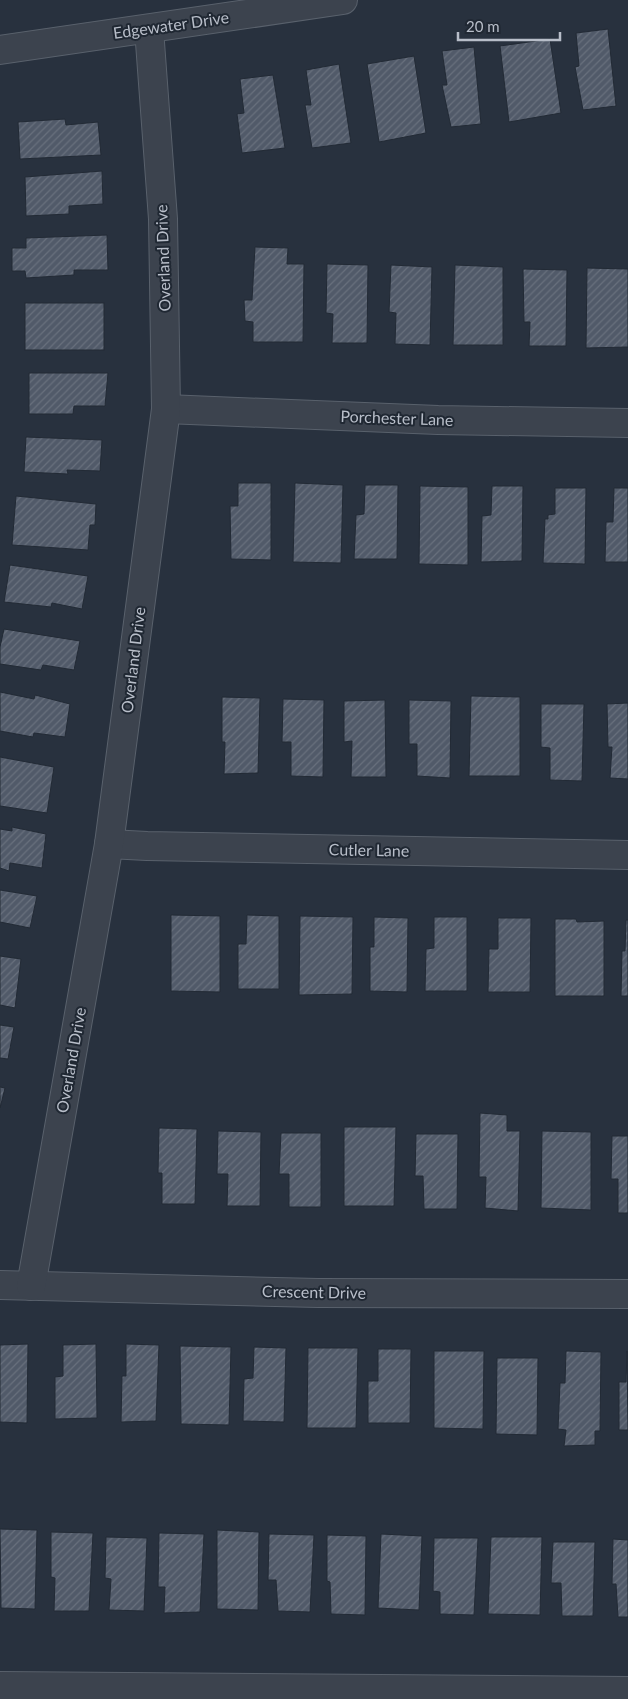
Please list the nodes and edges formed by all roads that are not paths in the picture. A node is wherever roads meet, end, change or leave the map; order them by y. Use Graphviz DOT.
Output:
graph roads {
  1 [pos="343,0"];
  2 [pos="149,29"];
  3 [pos="0,50"];
  4 [pos="166,409"];
  5 [pos="628,424"];
  6 [pos="109,844"];
  7 [pos="628,855"];
  8 [pos="0,1285"];
  9 [pos="31,1286"];
  10 [pos="628,1294"];
  11 [pos="0,1686"];
  12 [pos="628,1691"];
  1 -- 2 [label="street, Edgewater Drive"];
  2 -- 3 [label="street, Edgewater Drive"];
  2 -- 4 [label="street, Overland Drive"];
  4 -- 5 [label="street, Porchester Lane"];
  4 -- 6 [label="street, Overland Drive"];
  6 -- 7 [label="street, Cutler Lane"];
  6 -- 9 [label="street, Overland Drive"];
  8 -- 9 [label="street, Crescent Drive"];
  9 -- 10 [label="street, Crescent Drive"];
  11 -- 12 [label="street"];
}
